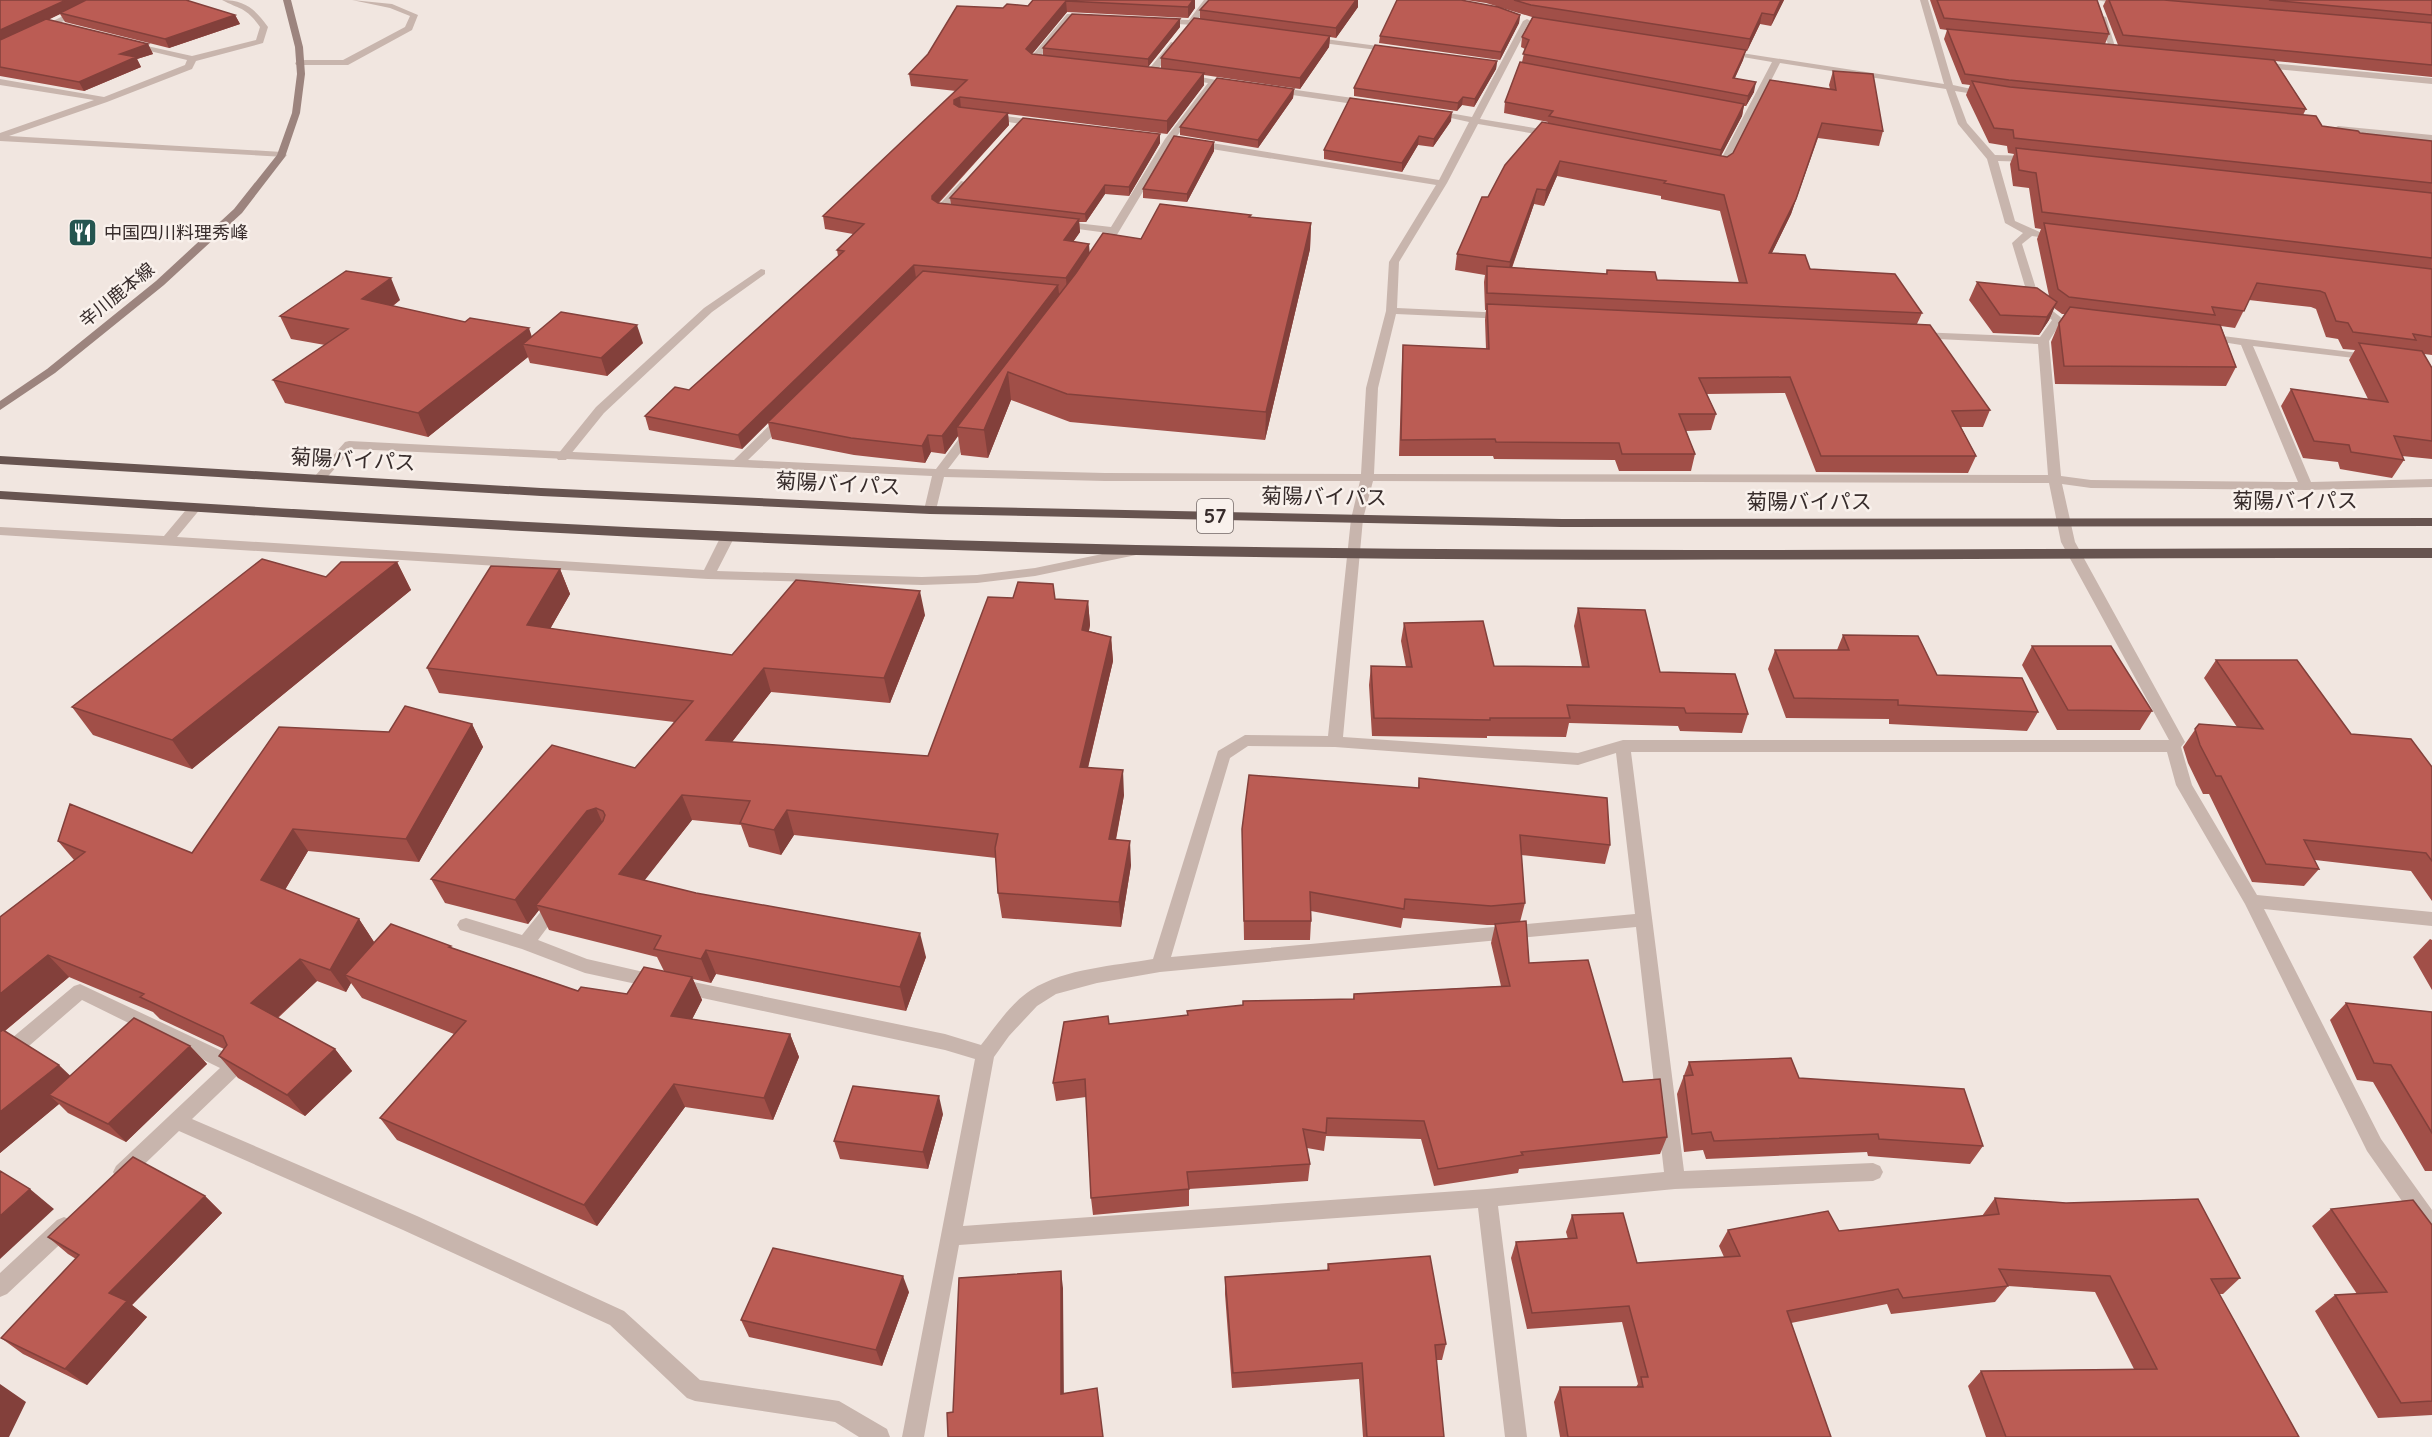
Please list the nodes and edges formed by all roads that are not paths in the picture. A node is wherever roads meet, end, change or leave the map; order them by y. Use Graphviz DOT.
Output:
graph roads {
  1 [pos="101,0"];
  2 [pos="226,0"];
  3 [pos="287,0"];
  4 [pos="356,0"];
  5 [pos="1208,0"];
  6 [pos="1924,0"];
  7 [pos="2097,0"];
  8 [pos="2133,3"];
  9 [pos="1101,16"];
  10 [pos="1146,20"];
  11 [pos="1191,23"];
  12 [pos="1538,23"];
  13 [pos="51,24"];
  14 [pos="1203,24"];
  15 [pos="61,27"];
  16 [pos="1185,31"];
  17 [pos="30,33"];
  18 [pos="1935,33"];
  19 [pos="1947,34"];
  20 [pos="1295,37"];
  21 [pos="1178,39"];
  22 [pos="127,43"];
  23 [pos="2103,50"];
  24 [pos="1400,51"];
  25 [pos="1720,51"];
  26 [pos="2114,51"];
  27 [pos="2126,52"];
  28 [pos="192,59"];
  29 [pos="1777,60"];
  30 [pos="1057,62"];
  31 [pos="299,63"];
  32 [pos="1492,63"];
  33 [pos="1503,64"];
  34 [pos="2250,64"];
  35 [pos="1515,67"];
  36 [pos="1139,70"];
  37 [pos="1151,72"];
  38 [pos="1161,73"];
  39 [pos="1172,75"];
  40 [pos="1214,81"];
  41 [pos="2432,81"];
  42 [pos="0,82"];
  43 [pos="1249,86"];
  44 [pos="1949,87"];
  45 [pos="1261,88"];
  46 [pos="1994,94"];
  47 [pos="104,100"];
  48 [pos="1380,105"];
  49 [pos="1738,109"];
  50 [pos="1427,112"];
  51 [pos="1750,112"];
  52 [pos="985,117"];
  53 [pos="1475,119"];
  54 [pos="1021,121"];
  55 [pos="1055,125"];
  56 [pos="2325,127"];
  57 [pos="1012,130"];
  58 [pos="0,137"];
  59 [pos="1569,137"];
  60 [pos="1164,138"];
  61 [pos="2432,138"];
  62 [pos="282,155"];
  63 [pos="1992,158"];
  64 [pos="2039,160"];
  65 [pos="1710,164"];
  66 [pos="972,174"];
  67 [pos="1442,183"];
  68 [pos="963,213"];
  69 [pos="1045,222"];
  70 [pos="1116,231"];
  71 [pos="2030,233"];
  72 [pos="2054,236"];
  73 [pos="1096,260"];
  74 [pos="761,272"];
  75 [pos="1391,311"];
  76 [pos="1521,317"];
  77 [pos="1900,334"];
  78 [pos="2199,336"];
  79 [pos="2043,341"];
  80 [pos="2246,342"];
  81 [pos="2385,359"];
  82 [pos="0,406"];
  83 [pos="796,406"];
  84 [pos="981,418"];
  85 [pos="562,457"];
  86 [pos="0,460"];
  87 [pos="737,464"];
  88 [pos="939,473"];
  89 [pos="319,479"];
  90 [pos="1367,479"];
  91 [pos="2055,479"];
  92 [pos="2432,483"];
  93 [pos="2306,486"];
  94 [pos="0,495"];
  95 [pos="195,508"];
  96 [pos="930,510"];
  97 [pos="1357,519"];
  98 [pos="2064,522"];
  99 [pos="2432,522"];
  100 [pos="0,531"];
  101 [pos="728,536"];
  102 [pos="167,540"];
  103 [pos="1139,550"];
  104 [pos="1353,552"];
  105 [pos="2432,553"];
  106 [pos="2074,554"];
  107 [pos="708,575"];
  108 [pos="1335,742"];
  109 [pos="1623,746"];
  110 [pos="2173,746"];
  111 [pos="570,887"];
  112 [pos="2252,901"];
  113 [pos="2432,919"];
  114 [pos="1643,920"];
  115 [pos="466,925"];
  116 [pos="526,942"];
  117 [pos="1160,965"];
  118 [pos="985,1054"];
  119 [pos="0,1059"];
  120 [pos="176,1121"];
  121 [pos="1874,1172"];
  122 [pos="1675,1180"];
  123 [pos="109,1185"];
  124 [pos="1487,1198"];
  125 [pos="76,1216"];
  126 [pos="2432,1227"];
  127 [pos="951,1236"];
  128 [pos="0,1287"];
  129 [pos="879,1437"];
  130 [pos="913,1437"];
  131 [pos="1516,1437"];
  1 -- 13 [label="street"];
  2 -- 28 [label="street"];
  3 -- 31 [label="main road, 辛川鹿本線"];
  4 -- 31 [label="street"];
  5 -- 11 [label="street"];
  6 -- 18 [label="street"];
  7 -- 8 [label="street"];
  7 -- 26 [label="street"];
  9 -- 30 [label="street"];
  10 -- 11 [label="street"];
  11 -- 14 [label="street"];
  11 -- 16 [label="street"];
  12 -- 33 [label="street"];
  13 -- 15 [label="street"];
  13 -- 17 [label="street"];
  18 -- 19 [label="street"];
  18 -- 44 [label="street"];
  20 -- 24 [label="street"];
  21 -- 37 [label="street"];
  22 -- 28 [label="street"];
  23 -- 26 [label="street"];
  25 -- 29 [label="street"];
  26 -- 27 [label="street"];
  28 -- 47 [label="street"];
  29 -- 44 [label="street"];
  29 -- 51 [label="street"];
  31 -- 62 [label="main road, 辛川鹿本線"];
  32 -- 33 [label="street"];
  33 -- 35 [label="street"];
  33 -- 53 [label="street"];
  34 -- 41 [label="street"];
  36 -- 37 [label="street"];
  37 -- 38 [label="street"];
  39 -- 40 [label="street"];
  40 -- 43 [label="street"];
  40 -- 60 [label="street"];
  42 -- 47 [label="street"];
  44 -- 46 [label="street"];
  44 -- 63 [label="street"];
  45 -- 48 [label="street"];
  47 -- 58 [label="street"];
  49 -- 51 [label="street"];
  50 -- 53 [label="street"];
  51 -- 65 [label="street"];
  52 -- 54 [label="street"];
  53 -- 59 [label="street"];
  53 -- 67 [label="street"];
  54 -- 55 [label="street"];
  54 -- 57 [label="street"];
  56 -- 61 [label="street"];
  58 -- 62 [label="street"];
  60 -- 67 [label="street"];
  60 -- 70 [label="street"];
  62 -- 82 [label="main road, 辛川鹿本線"];
  63 -- 64 [label="street"];
  63 -- 71 [label="street"];
  66 -- 68 [label="street"];
  67 -- 75 [label="street"];
  69 -- 70 [label="street"];
  70 -- 73 [label="street"];
  71 -- 72 [label="street"];
  71 -- 79 [label="street"];
  74 -- 85 [label="street"];
  75 -- 76 [label="street"];
  75 -- 90 [label="street"];
  77 -- 79 [label="street"];
  78 -- 80 [label="street"];
  79 -- 91 [label="street"];
  80 -- 81 [label="street"];
  80 -- 93 [label="street"];
  83 -- 87 [label="street"];
  84 -- 88 [label="street"];
  85 -- 87 [label="street"];
  85 -- 89 [label="street"];
  86 -- 89 [label="highway, 菊陽バイパス / 57"];
  87 -- 88 [label="street"];
  88 -- 90 [label="street"];
  88 -- 96 [label="street"];
  89 -- 96 [label="highway, 菊陽バイパス / 57"];
  90 -- 91 [label="street"];
  90 -- 97 [label="street"];
  91 -- 93 [label="street"];
  91 -- 98 [label="street"];
  92 -- 93 [label="street"];
  94 -- 95 [label="highway, 57"];
  95 -- 101 [label="highway, 57"];
  95 -- 102 [label="street"];
  96 -- 97 [label="highway, 菊陽バイパス / 57"];
  97 -- 98 [label="highway, 菊陽バイパス / 57"];
  97 -- 104 [label="street"];
  98 -- 99 [label="highway, 菊陽バイパス / 57"];
  98 -- 106 [label="street"];
  100 -- 102 [label="street"];
  101 -- 103 [label="highway, 57"];
  101 -- 107 [label="street"];
  102 -- 107 [label="street"];
  103 -- 104 [label="highway, 57"];
  103 -- 107 [label="street"];
  104 -- 106 [label="highway, 57"];
  104 -- 108 [label="street"];
  105 -- 106 [label="highway, 57"];
  106 -- 110 [label="street"];
  108 -- 109 [label="street"];
  108 -- 117 [label="street"];
  109 -- 110 [label="street"];
  109 -- 114 [label="street"];
  110 -- 112 [label="street"];
  111 -- 116 [label="street"];
  112 -- 113 [label="street"];
  112 -- 126 [label="street"];
  114 -- 117 [label="street"];
  114 -- 122 [label="street"];
  115 -- 116 [label="street"];
  116 -- 118 [label="street"];
  117 -- 118 [label="street"];
  118 -- 127 [label="street"];
  119 -- 120 [label="street"];
  120 -- 123 [label="street"];
  120 -- 129 [label="street"];
  121 -- 122 [label="street"];
  122 -- 124 [label="street"];
  124 -- 127 [label="street"];
  124 -- 131 [label="street"];
  125 -- 128 [label="street"];
  127 -- 130 [label="street"];
}
